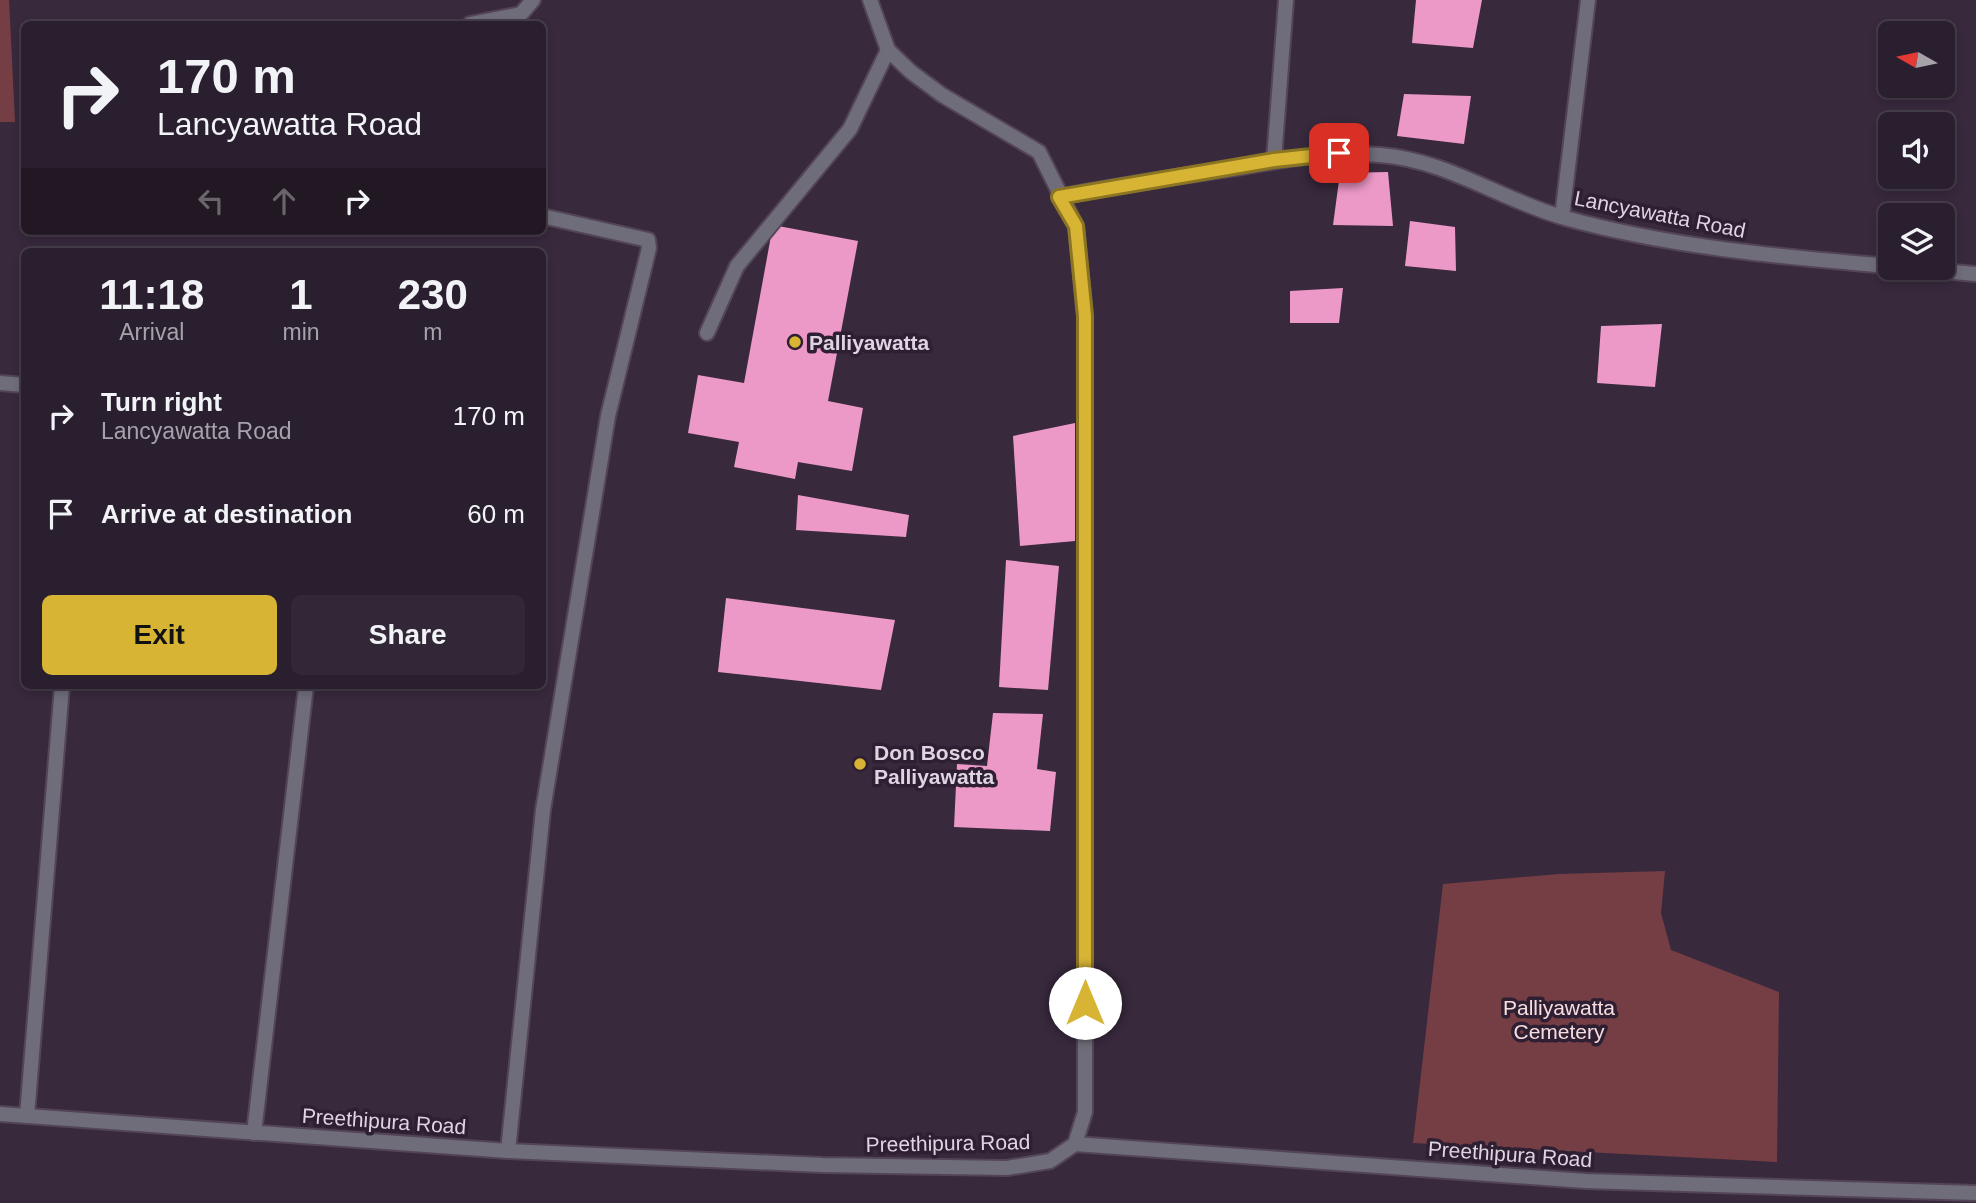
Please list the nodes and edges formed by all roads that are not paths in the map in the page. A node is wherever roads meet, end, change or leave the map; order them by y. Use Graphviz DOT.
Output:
graph roads {
  1 [pos="533,0"];
  2 [pos="870,0"];
  3 [pos="1286,0"];
  4 [pos="1588,0"];
  5 [pos="485,21"];
  6 [pos="888,50"];
  7 [pos="1274,160"];
  8 [pos="1059,197"];
  9 [pos="546,217"];
  10 [pos="1562,217"];
  11 [pos="1878,265"];
  12 [pos="1955,272"];
  13 [pos="1976,274"];
  14 [pos="707,333"];
  15 [pos="0,383"];
  16 [pos="21,384"];
  17 [pos="62,689"];
  18 [pos="306,689"];
  19 [pos="0,1114"];
  20 [pos="27,1116"];
  21 [pos="254,1133"];
  22 [pos="1075,1144"];
  23 [pos="508,1151"];
  24 [pos="1976,1193"];
  1 -- 5 [label="street"];
  2 -- 6 [label="street"];
  3 -- 7 [label="street"];
  4 -- 10 [label="street"];
  6 -- 8 [label="street"];
  6 -- 14 [label="street"];
  7 -- 8 [label="street, Lancyawatta Road"];
  7 -- 10 [label="street, Lancyawatta Road"];
  8 -- 22 [label="street"];
  9 -- 23 [label="street"];
  10 -- 11 [label="street, Lancyawatta Road"];
  12 -- 13 [label="street"];
  15 -- 16 [label="street"];
  17 -- 20 [label="street"];
  18 -- 21 [label="street"];
  19 -- 20 [label="street, Preethipura Road"];
  20 -- 21 [label="street, Preethipura Road"];
  21 -- 23 [label="street, Preethipura Road"];
  22 -- 23 [label="street, Preethipura Road"];
  22 -- 24 [label="street, Preethipura Road"];
}
